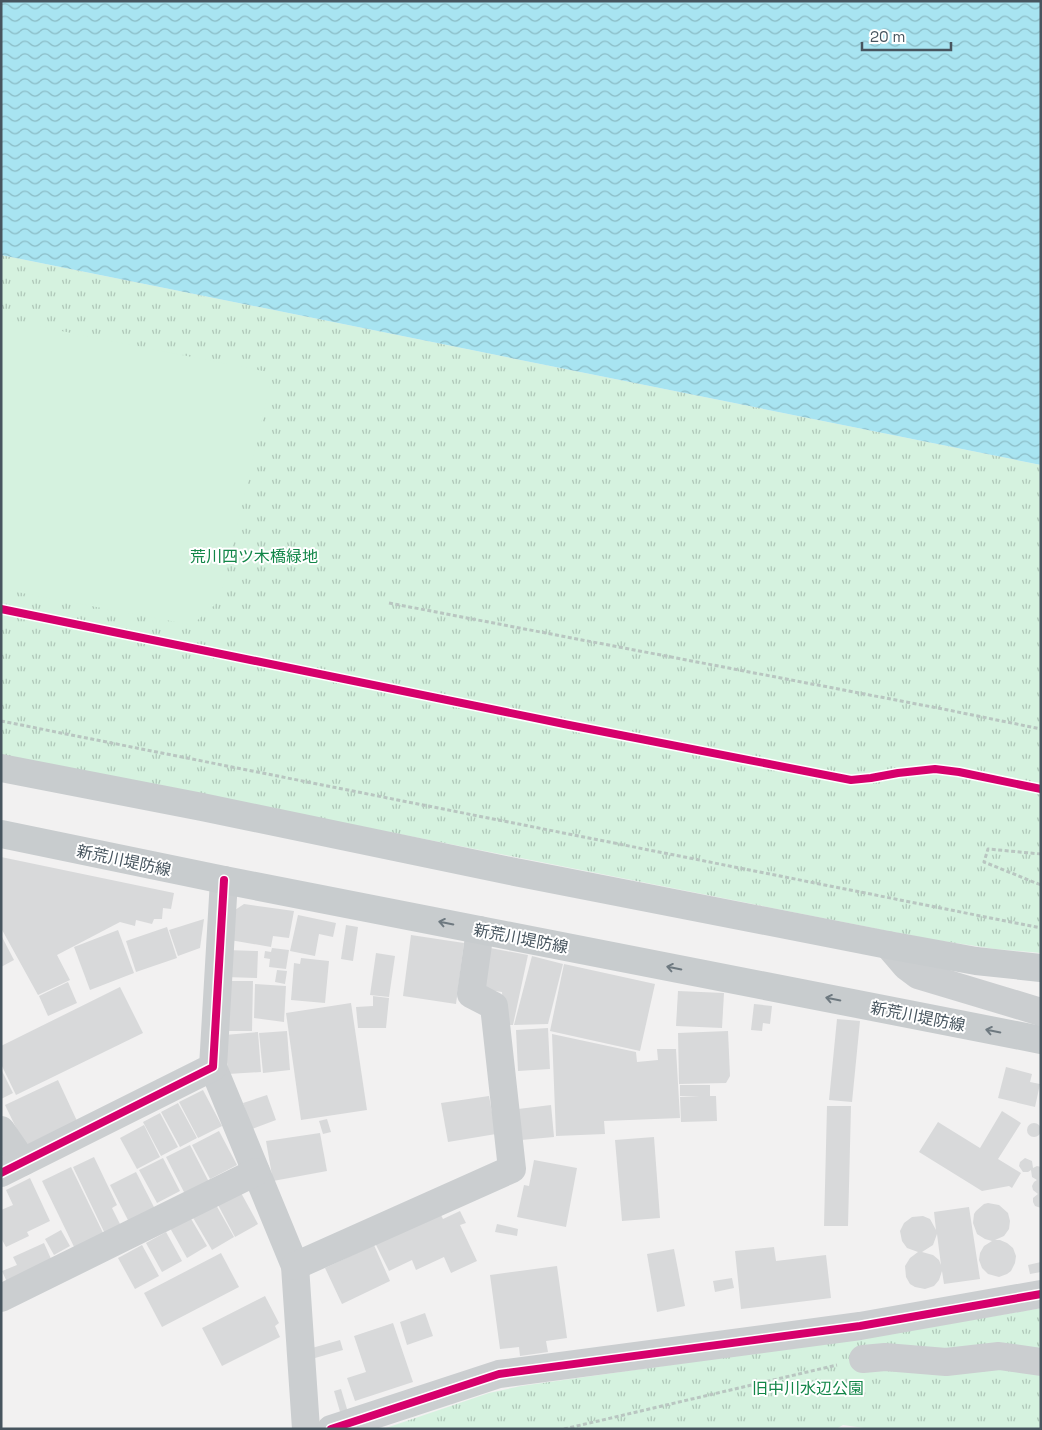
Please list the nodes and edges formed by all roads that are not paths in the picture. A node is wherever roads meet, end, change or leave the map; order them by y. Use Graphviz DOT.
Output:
graph roads {
  1 [pos="1,768"];
  2 [pos="1,834"];
  3 [pos="224,880"];
  4 [pos="480,930"];
  5 [pos="888,945"];
  6 [pos="1041,968"];
  7 [pos="1041,1012"];
  8 [pos="1041,1040"];
  9 [pos="213,1067"];
  10 [pos="1,1130"];
  11 [pos="12,1168"];
  12 [pos="256,1172"];
  13 [pos="295,1266"];
  14 [pos="1041,1294"];
  15 [pos="1,1298"];
  16 [pos="863,1359"];
  17 [pos="1041,1362"];
  18 [pos="306,1429"];
  19 [pos="331,1429"];
  1 -- 5 [label="main road"];
  2 -- 3 [label="main road, 新荒川堤防線"];
  4 -- 3 [label="main road, 新荒川堤防線, one-way"];
  3 -- 9 [label="street"];
  8 -- 4 [label="main road, 新荒川堤防線, one-way"];
  4 -- 13 [label="street"];
  5 -- 6 [label="main road"];
  5 -- 7 [label="street"];
  9 -- 11 [label="street"];
  9 -- 12 [label="street"];
  10 -- 11 [label="street"];
  12 -- 13 [label="street"];
  12 -- 15 [label="street"];
  13 -- 18 [label="street"];
  14 -- 19 [label="street"];
  16 -- 17 [label="street"];
}
